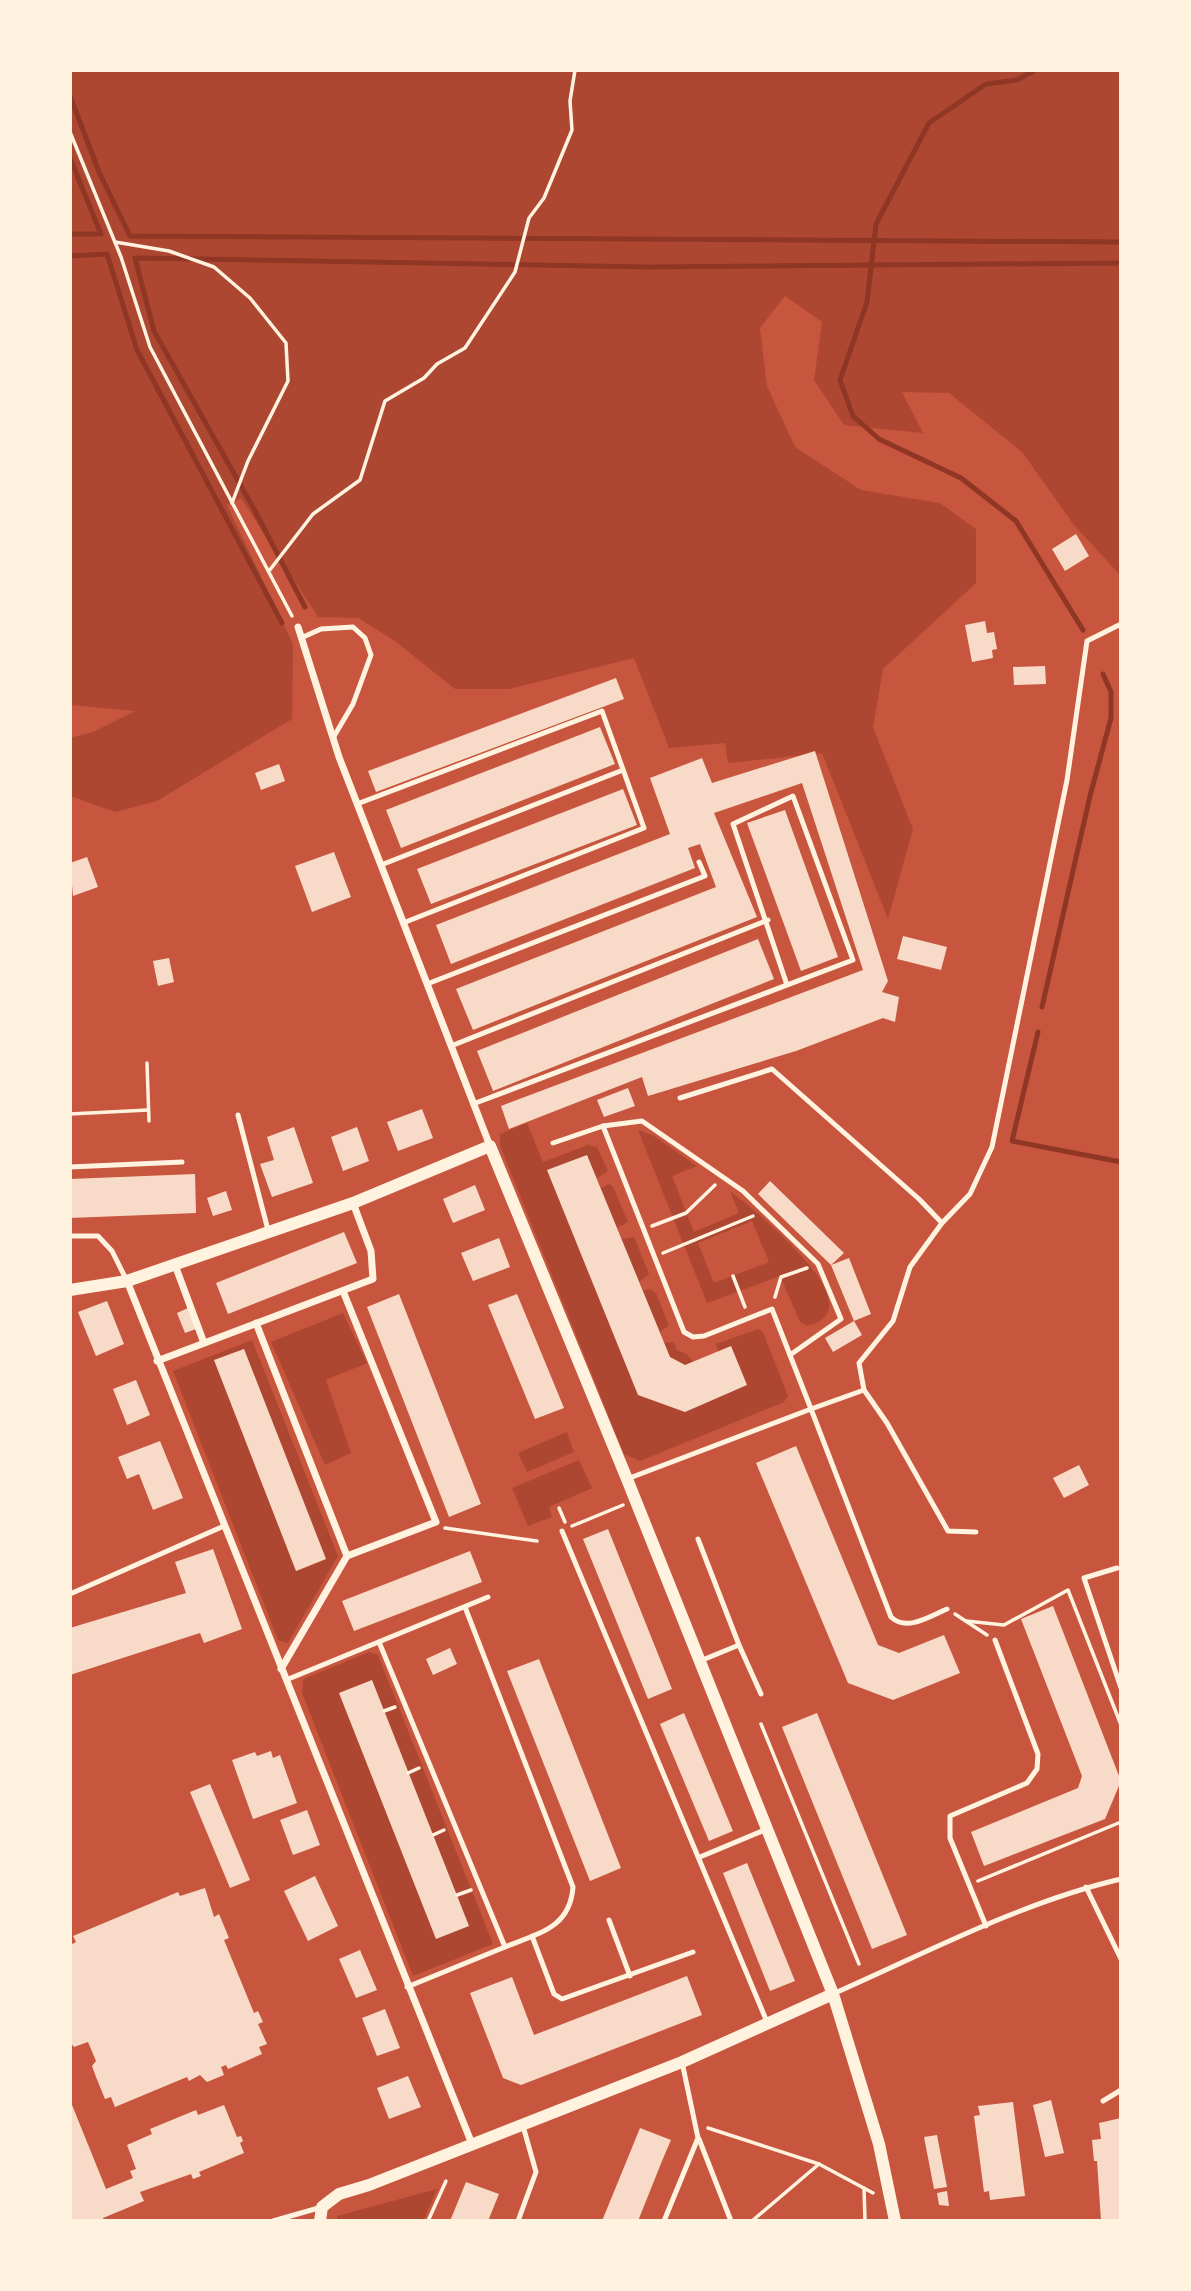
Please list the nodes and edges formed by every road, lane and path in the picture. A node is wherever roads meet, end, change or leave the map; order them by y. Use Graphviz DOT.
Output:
graph roads {
  1 [pos="575,70"];
  2 [pos="70,132"];
  3 [pos="115,242"];
  4 [pos="232,503"];
  5 [pos="269,572"];
  6 [pos="1121,624"];
  7 [pos="298,627"];
  8 [pos="301,638"];
  9 [pos="333,738"];
  10 [pos="623,770"];
  11 [pos="357,804"];
  12 [pos="699,862"];
  13 [pos="381,865"];
  14 [pos="768,920"];
  15 [pos="403,923"];
  16 [pos="427,984"];
  17 [pos="788,985"];
  18 [pos="451,1046"];
  19 [pos="147,1063"];
  20 [pos="680,1098"];
  21 [pos="474,1104"];
  22 [pos="148,1111"];
  23 [pos="70,1114"];
  24 [pos="238,1115"];
  25 [pos="149,1121"];
  26 [pos="603,1126"];
  27 [pos="553,1143"];
  28 [pos="490,1146"];
  29 [pos="182,1162"];
  30 [pos="70,1167"];
  31 [pos="723,1177"];
  32 [pos="354,1203"];
  33 [pos="765,1212"];
  34 [pos="942,1223"];
  35 [pos="644,1229"];
  36 [pos="269,1232"];
  37 [pos="70,1236"];
  38 [pos="654,1256"];
  39 [pos="818,1264"];
  40 [pos="175,1265"];
  41 [pos="733,1276"];
  42 [pos="127,1281"];
  43 [pos="70,1290"];
  44 [pos="343,1291"];
  45 [pos="772,1309"];
  46 [pos="750,1318"];
  47 [pos="256,1323"];
  48 [pos="204,1343"];
  49 [pos="790,1355"];
  50 [pos="157,1361"];
  51 [pos="864,1390"];
  52 [pos="811,1409"];
  53 [pos="627,1479"];
  54 [pos="636,1501"];
  55 [pos="559,1508"];
  56 [pos="223,1525"];
  57 [pos="444,1528"];
  58 [pos="562,1531"];
  59 [pos="975,1532"];
  60 [pos="698,1539"];
  61 [pos="537,1541"];
  62 [pos="347,1556"];
  63 [pos="1117,1568"];
  64 [pos="70,1594"];
  65 [pos="488,1597"];
  66 [pos="465,1607"];
  67 [pos="947,1609"];
  68 [pos="966,1621"];
  69 [pos="995,1640"];
  70 [pos="379,1642"];
  71 [pos="739,1645"];
  72 [pos="700,1661"];
  73 [pos="281,1669"];
  74 [pos="286,1680"];
  75 [pos="1121,1688"];
  76 [pos="761,1695"];
  77 [pos="761,1724"];
  78 [pos="1121,1725"];
  79 [pos="1121,1822"];
  80 [pos="767,1829"];
  81 [pos="700,1857"];
  82 [pos="1121,1880"];
  83 [pos="969,1885"];
  84 [pos="1086,1887"];
  85 [pos="609,1920"];
  86 [pos="986,1926"];
  87 [pos="532,1936"];
  88 [pos="505,1947"];
  89 [pos="693,1952"];
  90 [pos="1121,1959"];
  91 [pos="859,1964"];
  92 [pos="629,1976"];
  93 [pos="407,1987"];
  94 [pos="833,1994"];
  95 [pos="767,2022"];
  96 [pos="682,2062"];
  97 [pos="1121,2090"];
  98 [pos="1103,2101"];
  99 [pos="696,2124"];
  100 [pos="523,2126"];
  101 [pos="698,2138"];
  102 [pos="472,2144"];
  103 [pos="820,2164"];
  104 [pos="446,2181"];
  105 [pos="864,2188"];
  106 [pos="881,2198"];
  107 [pos="321,2214"];
  108 [pos="273,2221"];
  109 [pos="428,2221"];
  110 [pos="517,2221"];
  111 [pos="664,2221"];
  112 [pos="732,2221"];
  113 [pos="752,2221"];
  114 [pos="865,2221"];
  115 [pos="895,2221"];
  1 -- 5 [label="path"];
  2 -- 3 [label="path"];
  3 -- 4 [label="path"];
  3 -- 4 [label="path"];
  4 -- 5 [label="path"];
  5 -- 7 [label="path"];
  6 -- 34 [label="lane"];
  7 -- 8 [label="street"];
  8 -- 9 [label="street"];
  8 -- 9 [label="lane"];
  9 -- 11 [label="street"];
  10 -- 11 [label="lane"];
  10 -- 13 [label="lane"];
  10 -- 15 [label="lane"];
  11 -- 13 [label="street"];
  12 -- 16 [label="lane"];
  13 -- 15 [label="street"];
  14 -- 17 [label="lane"];
  14 -- 17 [label="lane"];
  14 -- 18 [label="lane"];
  15 -- 16 [label="street"];
  16 -- 18 [label="street"];
  17 -- 21 [label="lane"];
  18 -- 21 [label="street"];
  19 -- 22 [label="path"];
  20 -- 34 [label="lane"];
  21 -- 28 [label="street"];
  22 -- 23 [label="path"];
  22 -- 25 [label="path"];
  24 -- 36 [label="lane"];
  26 -- 27 [label="lane"];
  26 -- 31 [label="lane"];
  26 -- 35 [label="lane"];
  28 -- 32 [label="street"];
  28 -- 53 [label="street"];
  29 -- 30 [label="lane"];
  31 -- 33 [label="lane"];
  31 -- 35 [label="path"];
  32 -- 36 [label="street"];
  32 -- 44 [label="street"];
  33 -- 38 [label="path"];
  33 -- 39 [label="lane"];
  34 -- 51 [label="lane"];
  35 -- 38 [label="lane"];
  36 -- 40 [label="street"];
  37 -- 42 [label="lane"];
  38 -- 46 [label="lane"];
  39 -- 45 [label="path"];
  39 -- 49 [label="lane"];
  40 -- 42 [label="street"];
  40 -- 48 [label="street"];
  41 -- 46 [label="path"];
  42 -- 43 [label="street"];
  42 -- 50 [label="street"];
  44 -- 47 [label="street"];
  44 -- 62 [label="street"];
  45 -- 46 [label="lane"];
  45 -- 49 [label="lane"];
  47 -- 48 [label="street"];
  47 -- 62 [label="street"];
  48 -- 50 [label="street"];
  49 -- 52 [label="lane"];
  50 -- 56 [label="street"];
  51 -- 52 [label="lane"];
  51 -- 59 [label="lane"];
  52 -- 53 [label="lane"];
  52 -- 67 [label="lane"];
  53 -- 54 [label="street"];
  54 -- 55 [label="path"];
  54 -- 72 [label="street"];
  56 -- 64 [label="lane"];
  56 -- 73 [label="street"];
  57 -- 61 [label="path"];
  58 -- 81 [label="lane"];
  60 -- 71 [label="lane"];
  62 -- 73 [label="street"];
  63 -- 75 [label="lane"];
  65 -- 66 [label="lane"];
  66 -- 70 [label="lane"];
  66 -- 87 [label="lane"];
  67 -- 68 [label="path"];
  68 -- 69 [label="path"];
  68 -- 78 [label="path"];
  69 -- 83 [label="lane"];
  70 -- 74 [label="lane"];
  70 -- 88 [label="lane"];
  71 -- 72 [label="lane"];
  71 -- 76 [label="lane"];
  72 -- 80 [label="street"];
  73 -- 74 [label="street"];
  74 -- 93 [label="street"];
  77 -- 91 [label="path"];
  79 -- 83 [label="path"];
  80 -- 81 [label="lane"];
  80 -- 94 [label="street"];
  81 -- 95 [label="lane"];
  82 -- 84 [label="lane"];
  83 -- 86 [label="lane"];
  84 -- 86 [label="lane"];
  84 -- 90 [label="lane"];
  85 -- 92 [label="lane"];
  86 -- 94 [label="lane"];
  87 -- 88 [label="lane"];
  87 -- 92 [label="lane"];
  88 -- 93 [label="lane"];
  89 -- 92 [label="lane"];
  93 -- 102 [label="street"];
  94 -- 95 [label="street"];
  94 -- 115 [label="street"];
  95 -- 96 [label="street"];
  96 -- 99 [label="lane"];
  96 -- 100 [label="street"];
  97 -- 98 [label="lane"];
  99 -- 101 [label="lane"];
  99 -- 103 [label="path"];
  100 -- 102 [label="street"];
  100 -- 110 [label="lane"];
  101 -- 111 [label="lane"];
  101 -- 112 [label="lane"];
  102 -- 107 [label="street"];
  103 -- 105 [label="path"];
  103 -- 113 [label="path"];
  104 -- 109 [label="path"];
  105 -- 106 [label="path"];
  105 -- 114 [label="path"];
  107 -- 108 [label="lane"];
}
